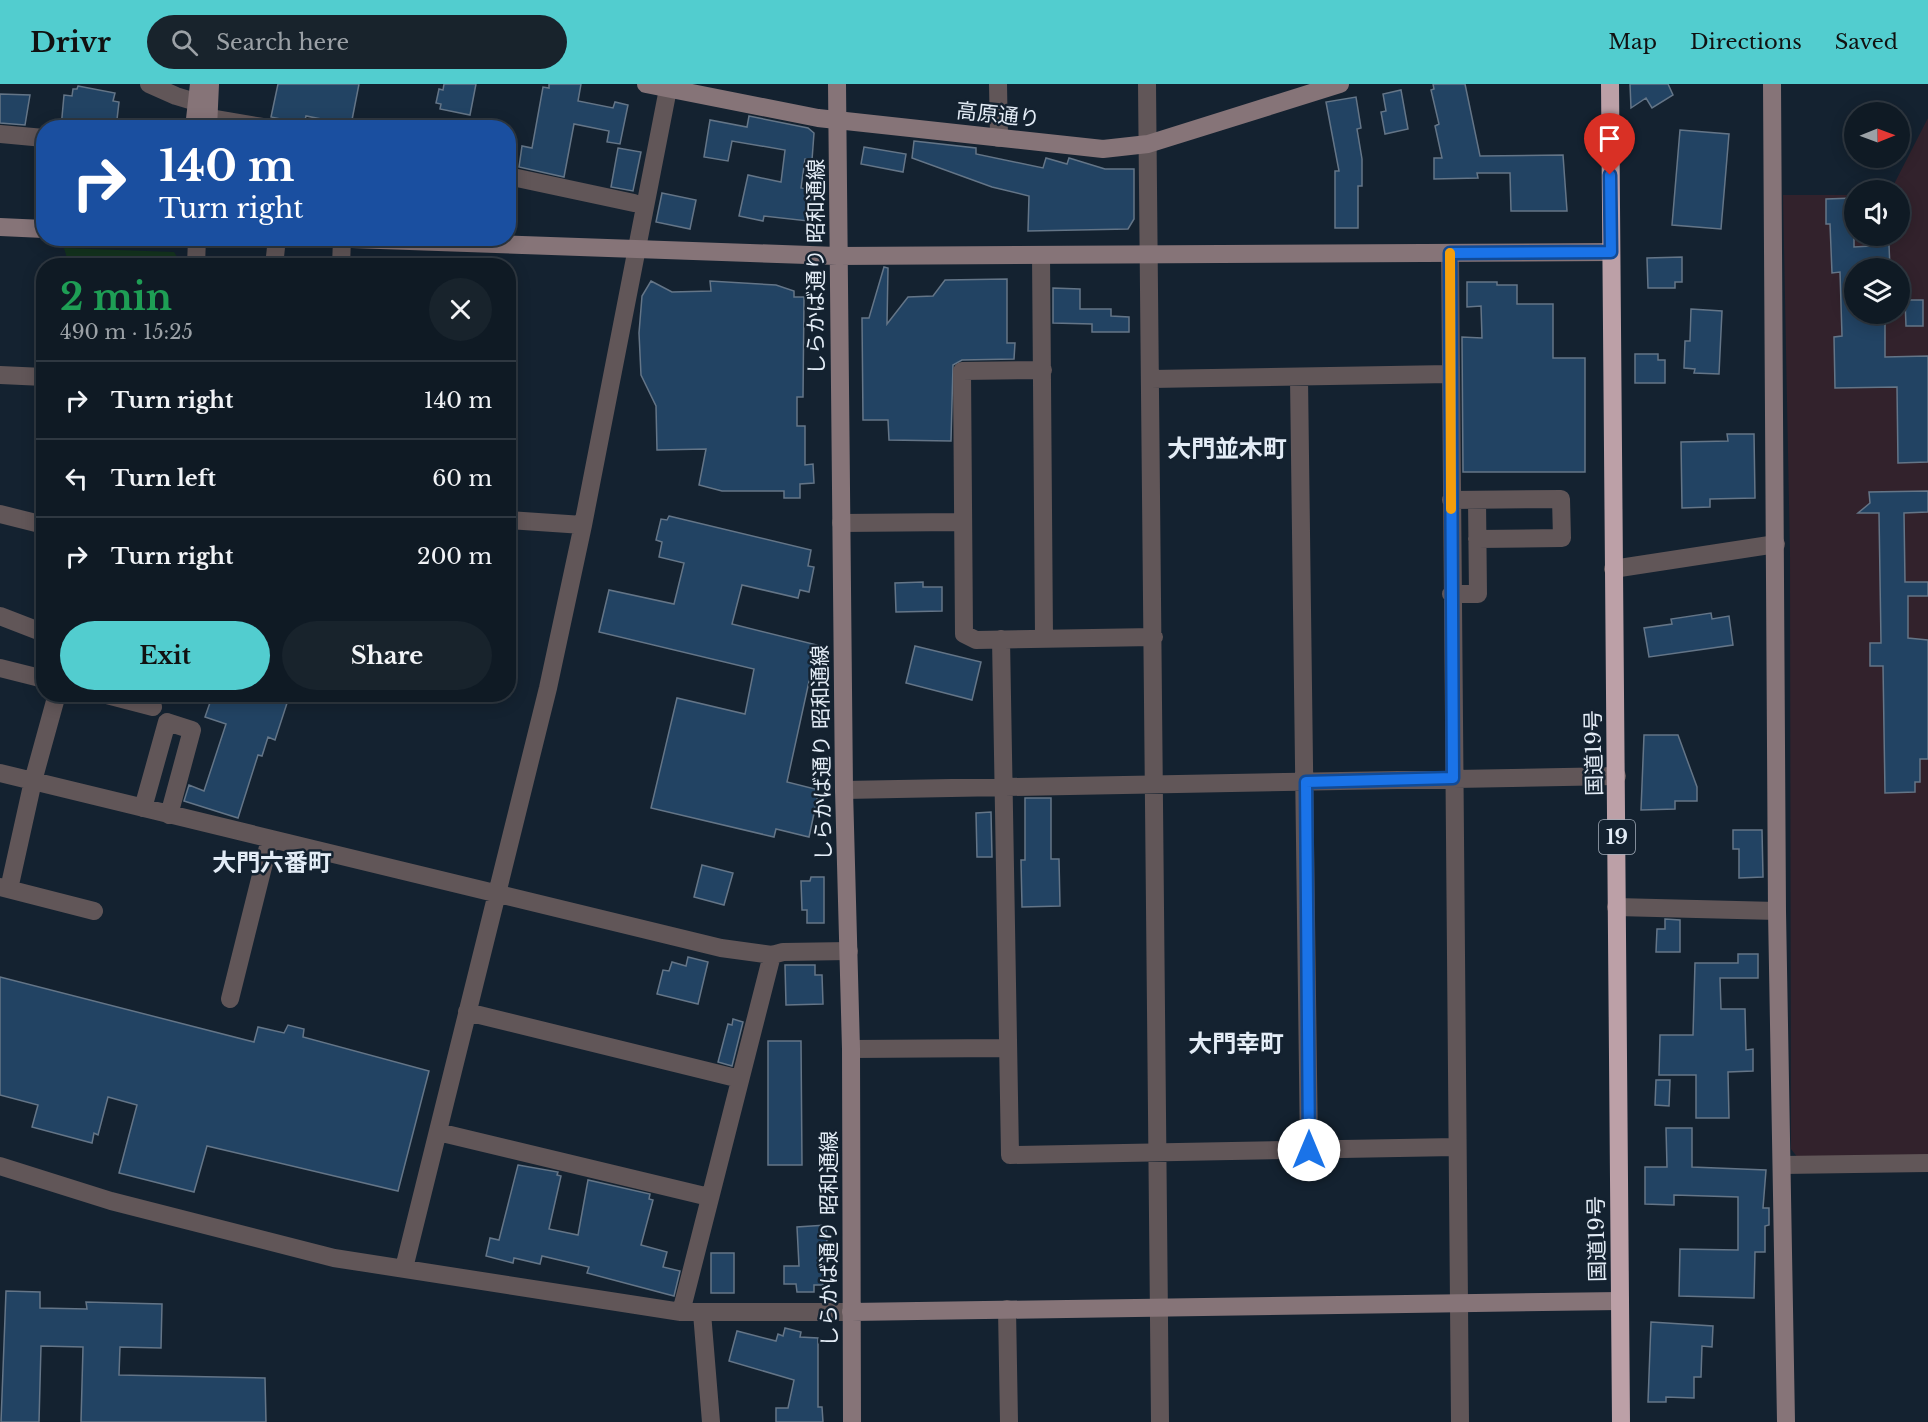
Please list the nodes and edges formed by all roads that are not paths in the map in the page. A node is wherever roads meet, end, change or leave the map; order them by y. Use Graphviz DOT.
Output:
graph roads {
  1 [pos="149,84"];
  2 [pos="210,84"];
  3 [pos="646,84"];
  4 [pos="837,84"];
  5 [pos="998,84"];
  6 [pos="1147,84"];
  7 [pos="1340,84"];
  8 [pos="1610,84"];
  9 [pos="1773,84"];
  10 [pos="674,88"];
  11 [pos="198,93"];
  12 [pos="203,120"];
  13 [pos="205,120"];
  14 [pos="838,120"];
  15 [pos="0,134"];
  16 [pos="36,137"];
  17 [pos="999,138"];
  18 [pos="1148,144"];
  19 [pos="516,178"];
  20 [pos="634,203"];
  21 [pos="0,227"];
  22 [pos="36,229"];
  23 [pos="516,245"];
  24 [pos="635,250"];
  25 [pos="1611,252"];
  26 [pos="1450,253"];
  27 [pos="1041,255"];
  28 [pos="1148,255"];
  29 [pos="837,256"];
  30 [pos="1043,370"];
  31 [pos="1450,374"];
  32 [pos="0,375"];
  33 [pos="36,377"];
  34 [pos="1299,378"];
  35 [pos="1151,379"];
  36 [pos="1451,500"];
  37 [pos="1477,500"];
  38 [pos="0,514"];
  39 [pos="516,521"];
  40 [pos="962,522"];
  41 [pos="36,523"];
  42 [pos="841,523"];
  43 [pos="583,525"];
  44 [pos="1478,538"];
  45 [pos="1776,544"];
  46 [pos="1613,569"];
  47 [pos="1451,594"];
  48 [pos="0,616"];
  49 [pos="36,630"];
  50 [pos="1044,638"];
  51 [pos="1154,638"];
  52 [pos="1001,639"];
  53 [pos="0,668"];
  54 [pos="36,677"];
  55 [pos="55,702"];
  56 [pos="134,702"];
  57 [pos="153,707"];
  58 [pos="0,773"];
  59 [pos="1617,776"];
  60 [pos="1453,778"];
  61 [pos="33,781"];
  62 [pos="1306,782"];
  63 [pos="1155,785"];
  64 [pos="1004,786"];
  65 [pos="844,790"];
  66 [pos="142,808"];
  67 [pos="169,814"];
  68 [pos="270,839"];
  69 [pos="4,888"];
  70 [pos="496,894"];
  71 [pos="1616,908"];
  72 [pos="94,911"];
  73 [pos="1777,911"];
  74 [pos="849,951"];
  75 [pos="772,955"];
  76 [pos="230,999"];
  77 [pos="467,1012"];
  78 [pos="1007,1048"];
  79 [pos="851,1049"];
  80 [pos="740,1079"];
  81 [pos="438,1132"];
  82 [pos="1456,1147"];
  83 [pos="1309,1150"];
  84 [pos="1158,1155"];
  85 [pos="1928,1163"];
  86 [pos="1782,1165"];
  87 [pos="0,1166"];
  88 [pos="709,1197"];
  89 [pos="404,1268"];
  90 [pos="1620,1301"];
  91 [pos="1460,1303"];
  92 [pos="1160,1308"];
  93 [pos="1007,1309"];
  94 [pos="681,1312"];
  95 [pos="851,1312"];
  96 [pos="702,1313"];
  97 [pos="711,1422"];
  98 [pos="852,1422"];
  99 [pos="1009,1422"];
  100 [pos="1160,1422"];
  101 [pos="1460,1422"];
  102 [pos="1621,1422"];
  103 [pos="1786,1422"];
  1 -- 11 [label="street"];
  2 -- 13 [label="street"];
  3 -- 10 [label="street, 高原通り"];
  4 -- 14 [label="street, しらかば通り 昭和通線"];
  5 -- 17 [label="street"];
  6 -- 18 [label="street"];
  7 -- 18 [label="street, 高原通り"];
  8 -- 25 [label="highway, 国道19号 / 19"];
  9 -- 45 [label="street"];
  10 -- 14 [label="street, 高原通り"];
  10 -- 24 [label="street"];
  11 -- 12 [label="street"];
  14 -- 17 [label="street, 高原通り"];
  14 -- 29 [label="street, しらかば通り 昭和通線"];
  15 -- 16 [label="street"];
  17 -- 18 [label="street, 高原通り"];
  18 -- 28 [label="street"];
  19 -- 20 [label="street"];
  21 -- 22 [label="street"];
  23 -- 24 [label="street"];
  24 -- 29 [label="street"];
  24 -- 43 [label="street"];
  25 -- 26 [label="street"];
  25 -- 46 [label="highway, 国道19号 / 19"];
  26 -- 28 [label="street"];
  26 -- 31 [label="street"];
  27 -- 28 [label="street"];
  27 -- 29 [label="street"];
  27 -- 30 [label="street"];
  28 -- 35 [label="street"];
  29 -- 42 [label="street, しらかば通り 昭和通線"];
  30 -- 40 [label="street"];
  30 -- 50 [label="street"];
  31 -- 34 [label="street"];
  31 -- 36 [label="street"];
  32 -- 33 [label="street"];
  34 -- 35 [label="street"];
  34 -- 62 [label="street"];
  35 -- 51 [label="street"];
  36 -- 37 [label="street"];
  36 -- 47 [label="street"];
  37 -- 44 [label="street"];
  37 -- 44 [label="street"];
  38 -- 41 [label="street"];
  39 -- 43 [label="street"];
  40 -- 42 [label="street"];
  40 -- 52 [label="street"];
  42 -- 65 [label="street, しらかば通り 昭和通線"];
  43 -- 70 [label="street"];
  44 -- 47 [label="street"];
  45 -- 46 [label="street"];
  45 -- 73 [label="street"];
  46 -- 59 [label="highway, 国道19号 / 19"];
  47 -- 60 [label="street"];
  48 -- 49 [label="street"];
  50 -- 51 [label="street"];
  50 -- 52 [label="street"];
  51 -- 63 [label="street"];
  52 -- 64 [label="street"];
  53 -- 54 [label="street"];
  55 -- 61 [label="street"];
  56 -- 57 [label="street"];
  58 -- 61 [label="street"];
  59 -- 60 [label="street"];
  59 -- 71 [label="highway, 国道19号 / 19"];
  60 -- 62 [label="street"];
  60 -- 82 [label="street"];
  61 -- 66 [label="street"];
  61 -- 69 [label="street"];
  62 -- 63 [label="street"];
  62 -- 83 [label="street"];
  63 -- 64 [label="street"];
  63 -- 84 [label="street"];
  64 -- 65 [label="street"];
  64 -- 78 [label="street"];
  65 -- 74 [label="street, しらかば通り 昭和通線"];
  66 -- 67 [label="street"];
  66 -- 67 [label="street"];
  67 -- 68 [label="street"];
  68 -- 70 [label="street"];
  68 -- 76 [label="street"];
  69 -- 72 [label="street"];
  70 -- 75 [label="street"];
  70 -- 77 [label="street"];
  71 -- 73 [label="street"];
  71 -- 90 [label="highway, 国道19号 / 19"];
  73 -- 86 [label="street"];
  74 -- 75 [label="street"];
  74 -- 79 [label="street, しらかば通り 昭和通線"];
  75 -- 80 [label="street"];
  77 -- 80 [label="street"];
  77 -- 81 [label="street"];
  78 -- 79 [label="street"];
  78 -- 84 [label="street"];
  79 -- 95 [label="street, しらかば通り 昭和通線"];
  80 -- 88 [label="street"];
  81 -- 88 [label="street"];
  81 -- 89 [label="street"];
  82 -- 83 [label="street"];
  82 -- 91 [label="street"];
  83 -- 84 [label="street"];
  84 -- 92 [label="street"];
  85 -- 86 [label="street"];
  86 -- 103 [label="street"];
  87 -- 89 [label="street"];
  88 -- 94 [label="street"];
  89 -- 94 [label="street"];
  90 -- 91 [label="street"];
  90 -- 102 [label="highway, 国道19号 / 19"];
  91 -- 92 [label="street"];
  91 -- 101 [label="street"];
  92 -- 93 [label="street"];
  92 -- 100 [label="street"];
  93 -- 95 [label="street"];
  93 -- 99 [label="street"];
  94 -- 96 [label="street"];
  95 -- 96 [label="street"];
  95 -- 98 [label="street, しらかば通り 昭和通線"];
  96 -- 97 [label="street"];
}
